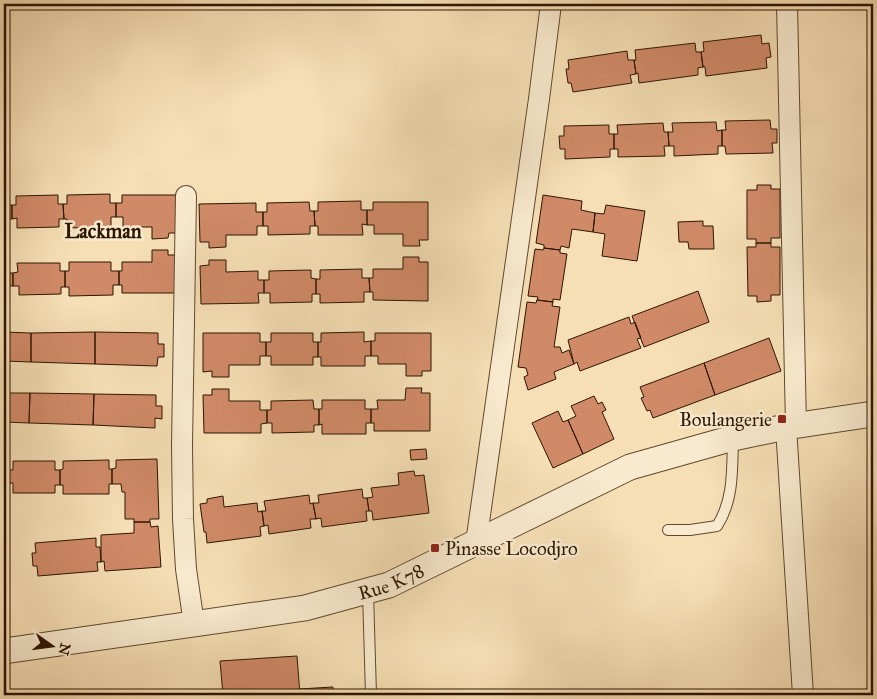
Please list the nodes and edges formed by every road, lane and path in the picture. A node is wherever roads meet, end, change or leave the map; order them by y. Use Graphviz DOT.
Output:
graph roads {
  1 [pos="551,4"];
  2 [pos="787,4"];
  3 [pos="186,196"];
  4 [pos="873,414"];
  5 [pos="791,426"];
  6 [pos="733,438"];
  7 [pos="668,530"];
  8 [pos="476,543"];
  9 [pos="368,591"];
  10 [pos="194,624"];
  11 [pos="4,651"];
  12 [pos="371,695"];
  13 [pos="803,695"];
  1 -- 8 [label="street"];
  2 -- 5 [label="street"];
  3 -- 10 [label="street"];
  4 -- 5 [label="street, Rue K78"];
  5 -- 6 [label="street, Rue K78"];
  5 -- 13 [label="street"];
  6 -- 7 [label="lane"];
  6 -- 8 [label="street, Rue K78"];
  8 -- 9 [label="street, Rue K78"];
  9 -- 10 [label="street, Rue K78"];
  9 -- 12 [label="lane"];
  10 -- 11 [label="street, Rue K78"];
}
